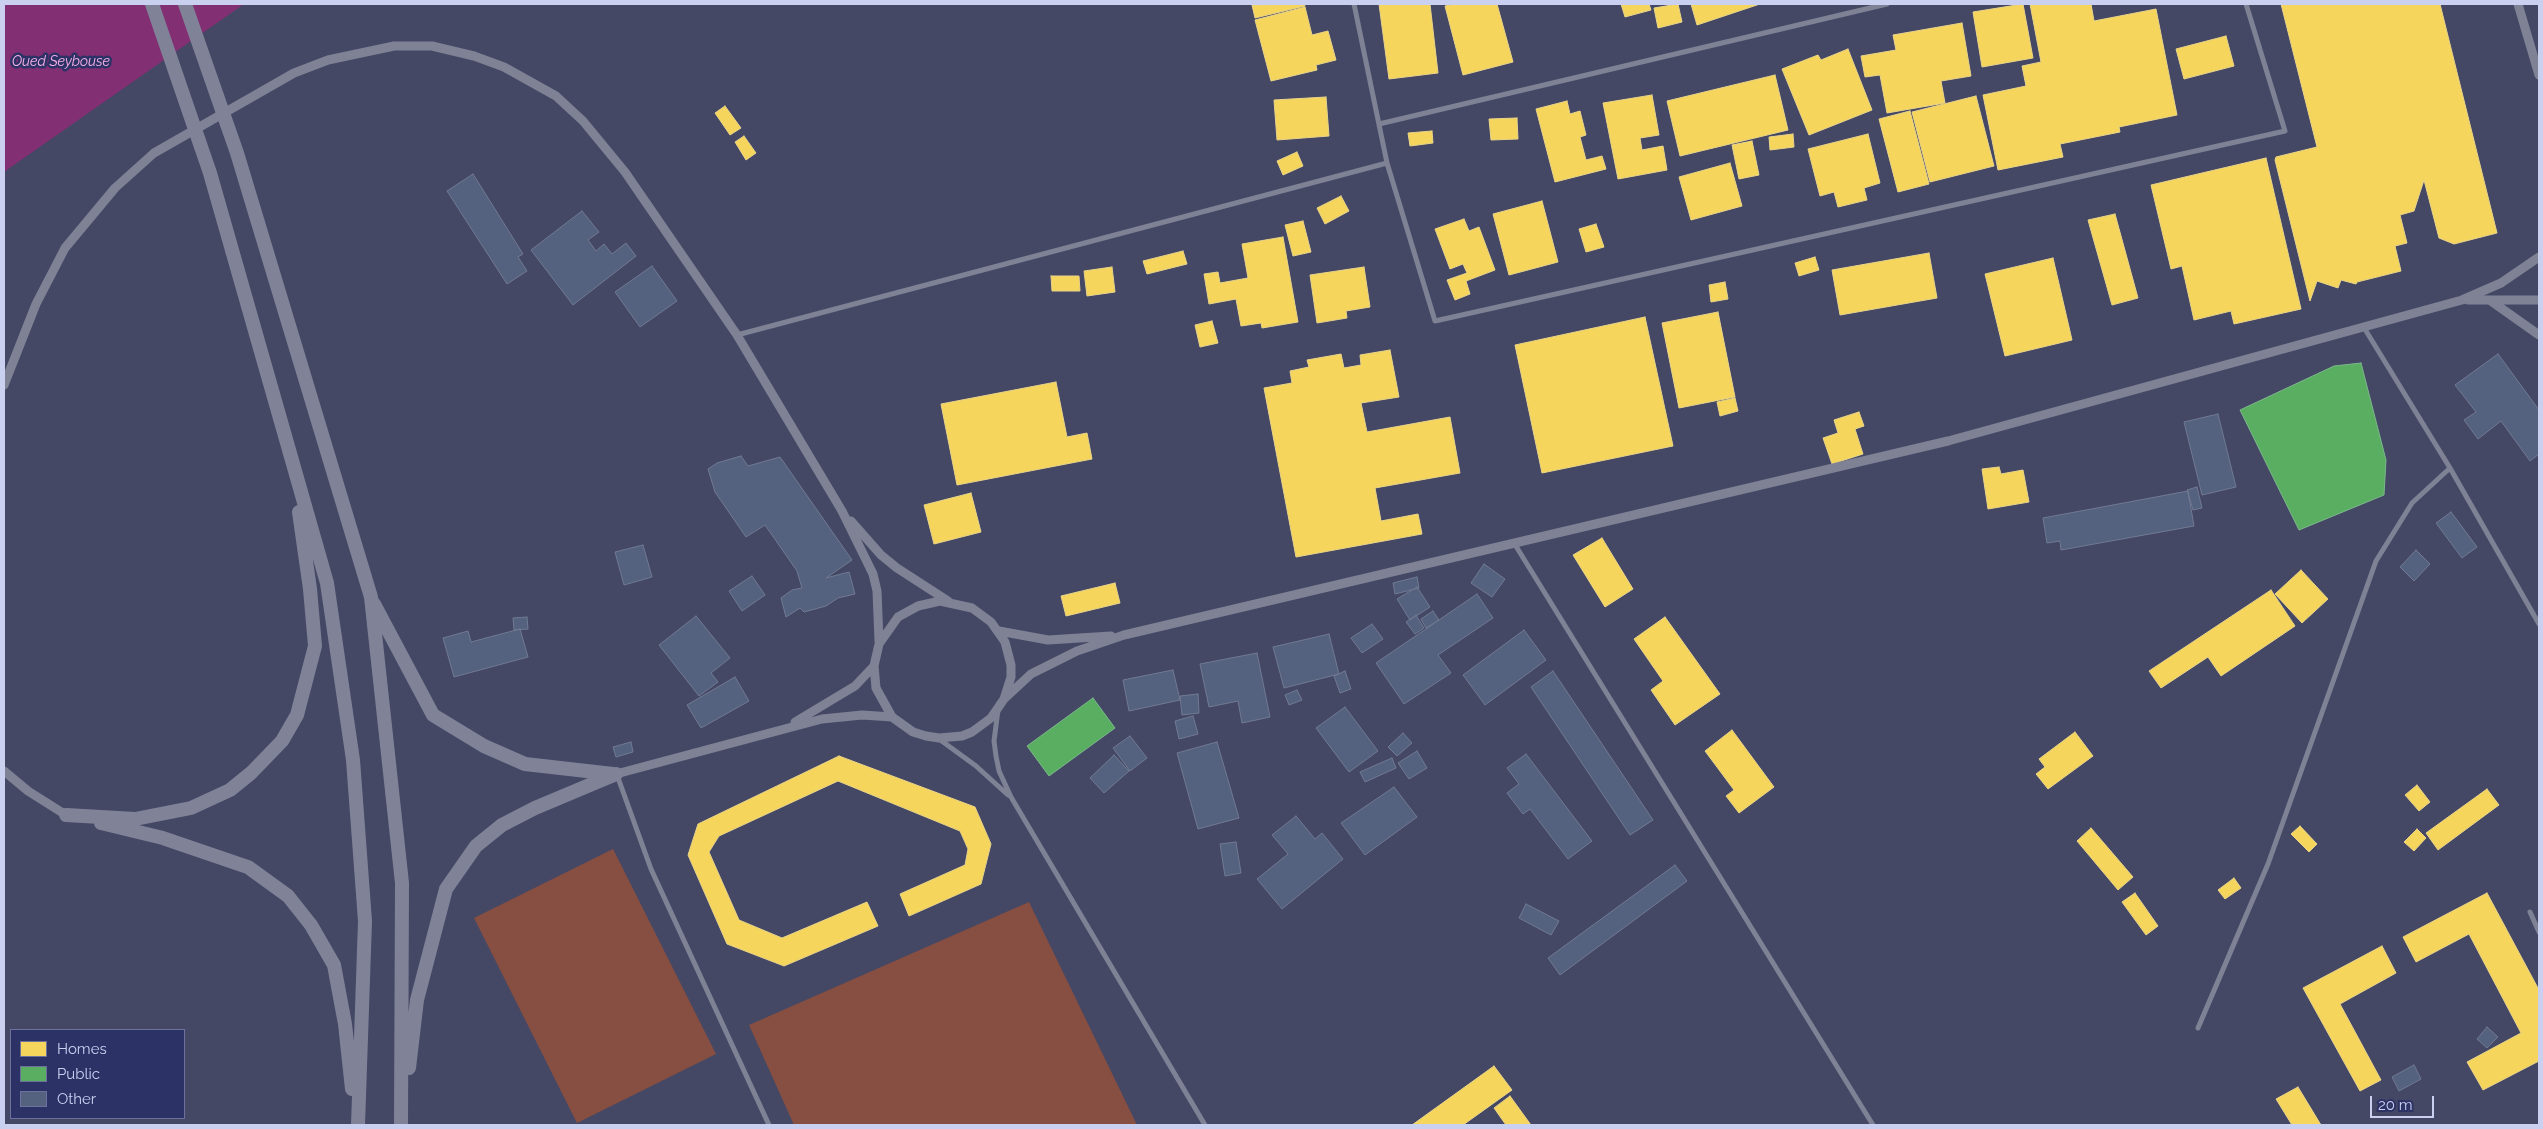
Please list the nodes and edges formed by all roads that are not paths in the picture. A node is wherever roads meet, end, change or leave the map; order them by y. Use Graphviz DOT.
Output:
graph roads {
  1 [pos="152,4"];
  2 [pos="185,4"];
  3 [pos="1354,4"];
  4 [pos="1887,4"];
  5 [pos="2246,4"];
  6 [pos="2518,4"];
  7 [pos="2539,75"];
  8 [pos="1378,124"];
  9 [pos="1387,163"];
  10 [pos="2539,257"];
  11 [pos="2462,300"];
  12 [pos="2490,300"];
  13 [pos="2539,300"];
  14 [pos="2363,326"];
  15 [pos="737,335"];
  16 [pos="2539,335"];
  17 [pos="4,385"];
  18 [pos="291,459"];
  19 [pos="2450,468"];
  20 [pos="842,511"];
  21 [pos="1514,543"];
  22 [pos="371,597"];
  23 [pos="951,602"];
  24 [pos="2539,624"];
  25 [pos="999,631"];
  26 [pos="1124,635"];
  27 [pos="879,644"];
  28 [pos="874,666"];
  29 [pos="1004,699"];
  30 [pos="999,710"];
  31 [pos="892,717"];
  32 [pos="783,728"];
  33 [pos="939,738"];
  34 [pos="4,771"];
  35 [pos="616,774"];
  36 [pos="1011,797"];
  37 [pos="66,815"];
  38 [pos="2530,912"];
  39 [pos="2539,932"];
  40 [pos="2198,1028"];
  41 [pos="357,1125"];
  42 [pos="402,1125"];
  43 [pos="769,1125"];
  44 [pos="1205,1125"];
  45 [pos="1873,1125"];
  1 -- 18 [label="highway"];
  2 -- 22 [label="highway"];
  3 -- 8 [label="street"];
  4 -- 8 [label="street"];
  5 -- 9 [label="street"];
  6 -- 7 [label="street"];
  8 -- 9 [label="street"];
  9 -- 15 [label="street"];
  10 -- 11 [label="street"];
  11 -- 12 [label="street"];
  11 -- 14 [label="street"];
  12 -- 13 [label="street"];
  12 -- 16 [label="street"];
  14 -- 19 [label="street"];
  14 -- 21 [label="street"];
  15 -- 17 [label="street"];
  15 -- 20 [label="street"];
  18 -- 37 [label="highway"];
  18 -- 41 [label="highway"];
  19 -- 24 [label="street"];
  19 -- 40 [label="street"];
  20 -- 23 [label="street"];
  20 -- 27 [label="street"];
  21 -- 26 [label="street"];
  21 -- 45 [label="street"];
  22 -- 35 [label="highway"];
  22 -- 42 [label="highway"];
  23 -- 25 [label="street"];
  23 -- 27 [label="street"];
  25 -- 26 [label="street"];
  25 -- 29 [label="street"];
  26 -- 29 [label="street"];
  27 -- 28 [label="street"];
  28 -- 31 [label="street"];
  28 -- 32 [label="street"];
  29 -- 30 [label="street"];
  30 -- 33 [label="street"];
  30 -- 36 [label="street"];
  31 -- 32 [label="street"];
  31 -- 33 [label="street"];
  32 -- 35 [label="street"];
  33 -- 36 [label="street"];
  34 -- 37 [label="street"];
  35 -- 42 [label="highway"];
  35 -- 43 [label="street"];
  36 -- 44 [label="street"];
  37 -- 41 [label="highway"];
  38 -- 39 [label="street"];
}
